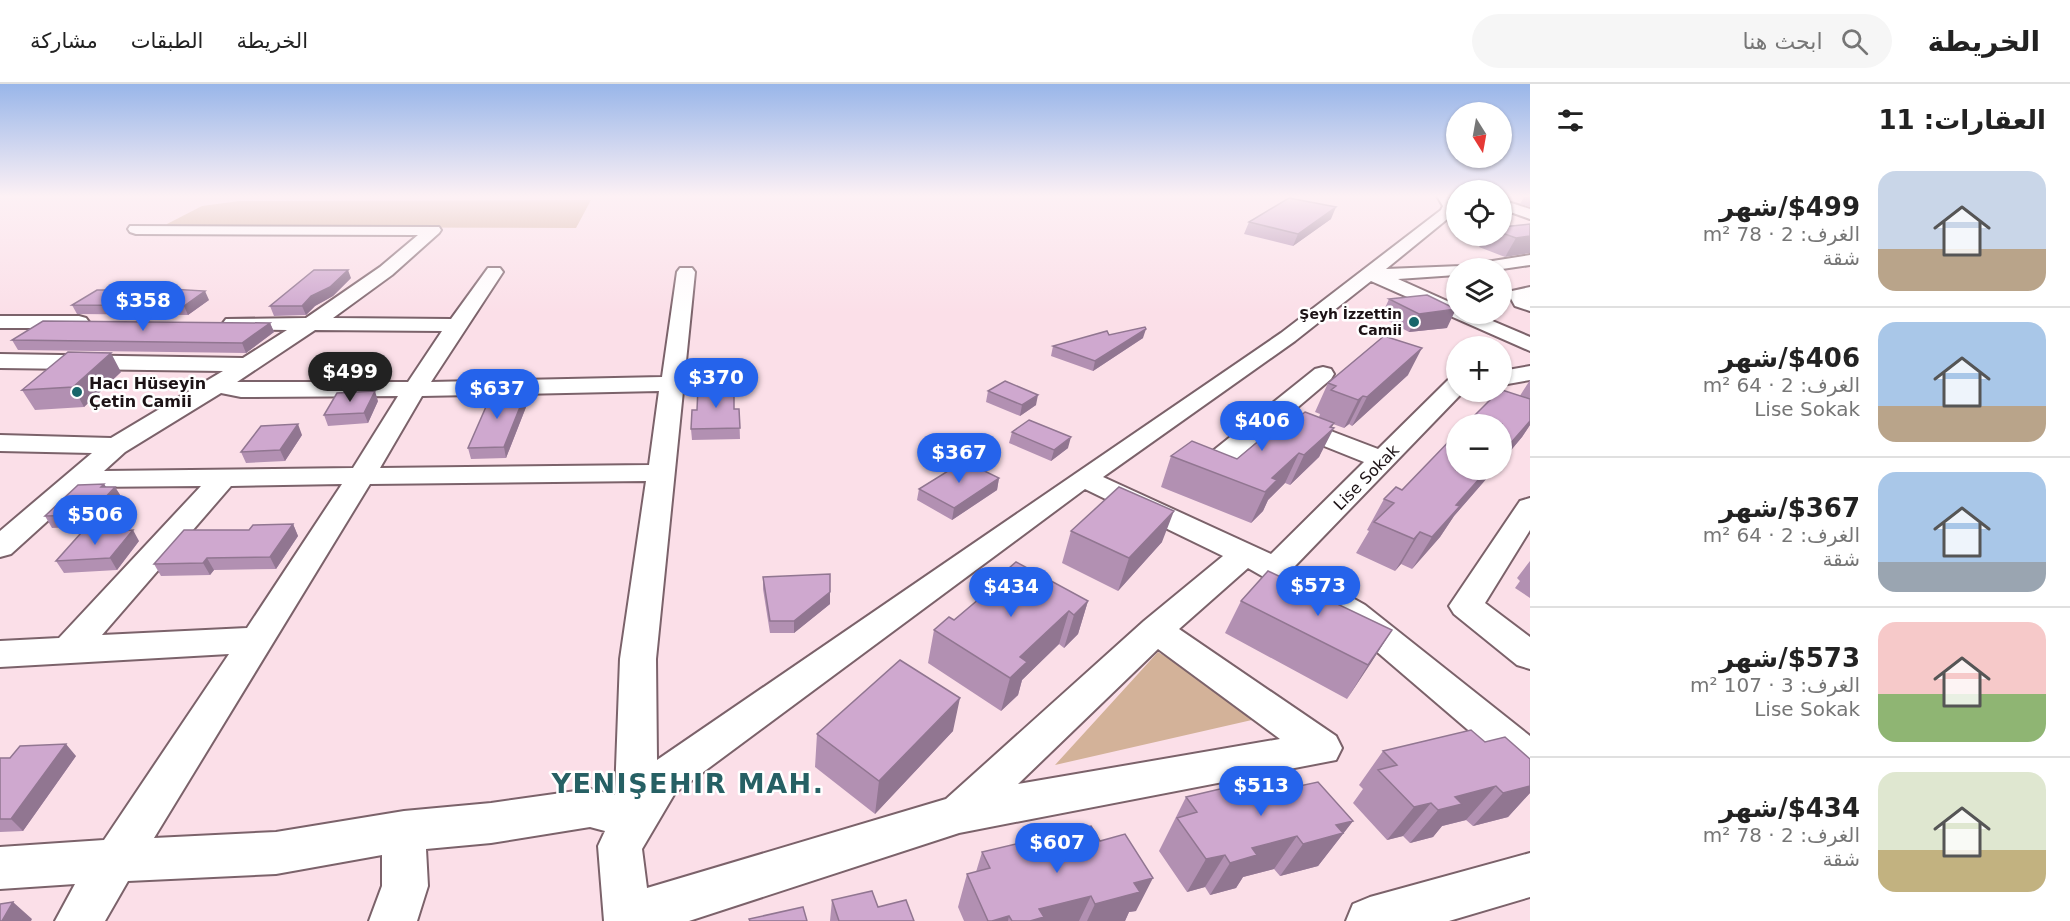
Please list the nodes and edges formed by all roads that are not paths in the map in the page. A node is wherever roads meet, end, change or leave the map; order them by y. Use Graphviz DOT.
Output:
graph roads {
  1 [pos="427,235"];
  2 [pos="1419,235"];
  3 [pos="1530,260"];
  4 [pos="1512,262"];
  5 [pos="1446,271"];
  6 [pos="494,272"];
  7 [pos="687,272"];
  8 [pos="1368,273"];
  9 [pos="1530,293"];
  10 [pos="1530,305"];
  11 [pos="1446,308"];
  12 [pos="2,316"];
  13 [pos="95,322"];
  14 [pos="215,323"];
  15 [pos="310,324"];
  16 [pos="1483,324"];
  17 [pos="455,325"];
  18 [pos="1530,345"];
  19 [pos="0,361"];
  20 [pos="248,365"];
  21 [pos="1530,373"];
  22 [pos="1323,374"];
  23 [pos="1512,376"];
  24 [pos="672,384"];
  25 [pos="217,385"];
  26 [pos="413,390"];
  27 [pos="1446,395"];
  28 [pos="1271,416"];
  29 [pos="0,442"];
  30 [pos="116,446"];
  31 [pos="1383,460"];
  32 [pos="1209,468"];
  33 [pos="662,473"];
  34 [pos="359,477"];
  35 [pos="223,478"];
  36 [pos="1083,478"];
  37 [pos="78,479"];
  38 [pos="1530,507"];
  39 [pos="1519,539"];
  40 [pos="0,547"];
  41 [pos="1260,561"];
  42 [pos="1156,630"];
  43 [pos="258,640"];
  44 [pos="69,651"];
  45 [pos="0,654"];
  46 [pos="1530,656"];
  47 [pos="1530,759"];
  48 [pos="959,814"];
  49 [pos="636,820"];
  50 [pos="404,831"];
  51 [pos="115,860"];
  52 [pos="0,868"];
  53 [pos="1530,875"];
  54 [pos="628,919"];
  55 [pos="79,921"];
  56 [pos="393,921"];
  57 [pos="1370,921"];
  1 -- 15 [label="street"];
  2 -- 8 [label="street"];
  3 -- 4 [label="street"];
  5 -- 8 [label="street"];
  6 -- 17 [label="street"];
  7 -- 24 [label="street"];
  8 -- 11 [label="street"];
  8 -- 36 [label="street"];
  9 -- 10 [label="street"];
  12 -- 13 [label="street"];
  14 -- 15 [label="street"];
  15 -- 17 [label="street"];
  15 -- 20 [label="street"];
  16 -- 18 [label="street"];
  17 -- 26 [label="street"];
  19 -- 20 [label="street"];
  20 -- 25 [label="street"];
  21 -- 23 [label="street"];
  22 -- 28 [label="street"];
  24 -- 26 [label="street"];
  24 -- 33 [label="street"];
  25 -- 26 [label="street"];
  25 -- 30 [label="street"];
  26 -- 34 [label="street"];
  27 -- 31 [label="street, Lise Sokak"];
  28 -- 31 [label="street"];
  28 -- 32 [label="street"];
  29 -- 30 [label="street"];
  30 -- 37 [label="street"];
  31 -- 41 [label="street, Lise Sokak"];
  33 -- 34 [label="street"];
  33 -- 49 [label="street"];
  34 -- 35 [label="street"];
  34 -- 43 [label="street"];
  35 -- 37 [label="street"];
  35 -- 44 [label="street"];
  36 -- 41 [label="street"];
  36 -- 49 [label="street"];
  37 -- 40 [label="street"];
  38 -- 39 [label="street"];
  39 -- 46 [label="street"];
  41 -- 42 [label="street, Lise Sokak"];
  41 -- 47 [label="street"];
  42 -- 48 [label="street, Lise Sokak"];
  42 -- 48 [label="street"];
  43 -- 44 [label="street"];
  43 -- 51 [label="street"];
  44 -- 45 [label="street"];
  48 -- 54 [label="street"];
  49 -- 50 [label="street"];
  49 -- 54 [label="street"];
  50 -- 51 [label="street"];
  50 -- 56 [label="street"];
  51 -- 52 [label="street"];
  51 -- 55 [label="street"];
  53 -- 57 [label="street"];
}
